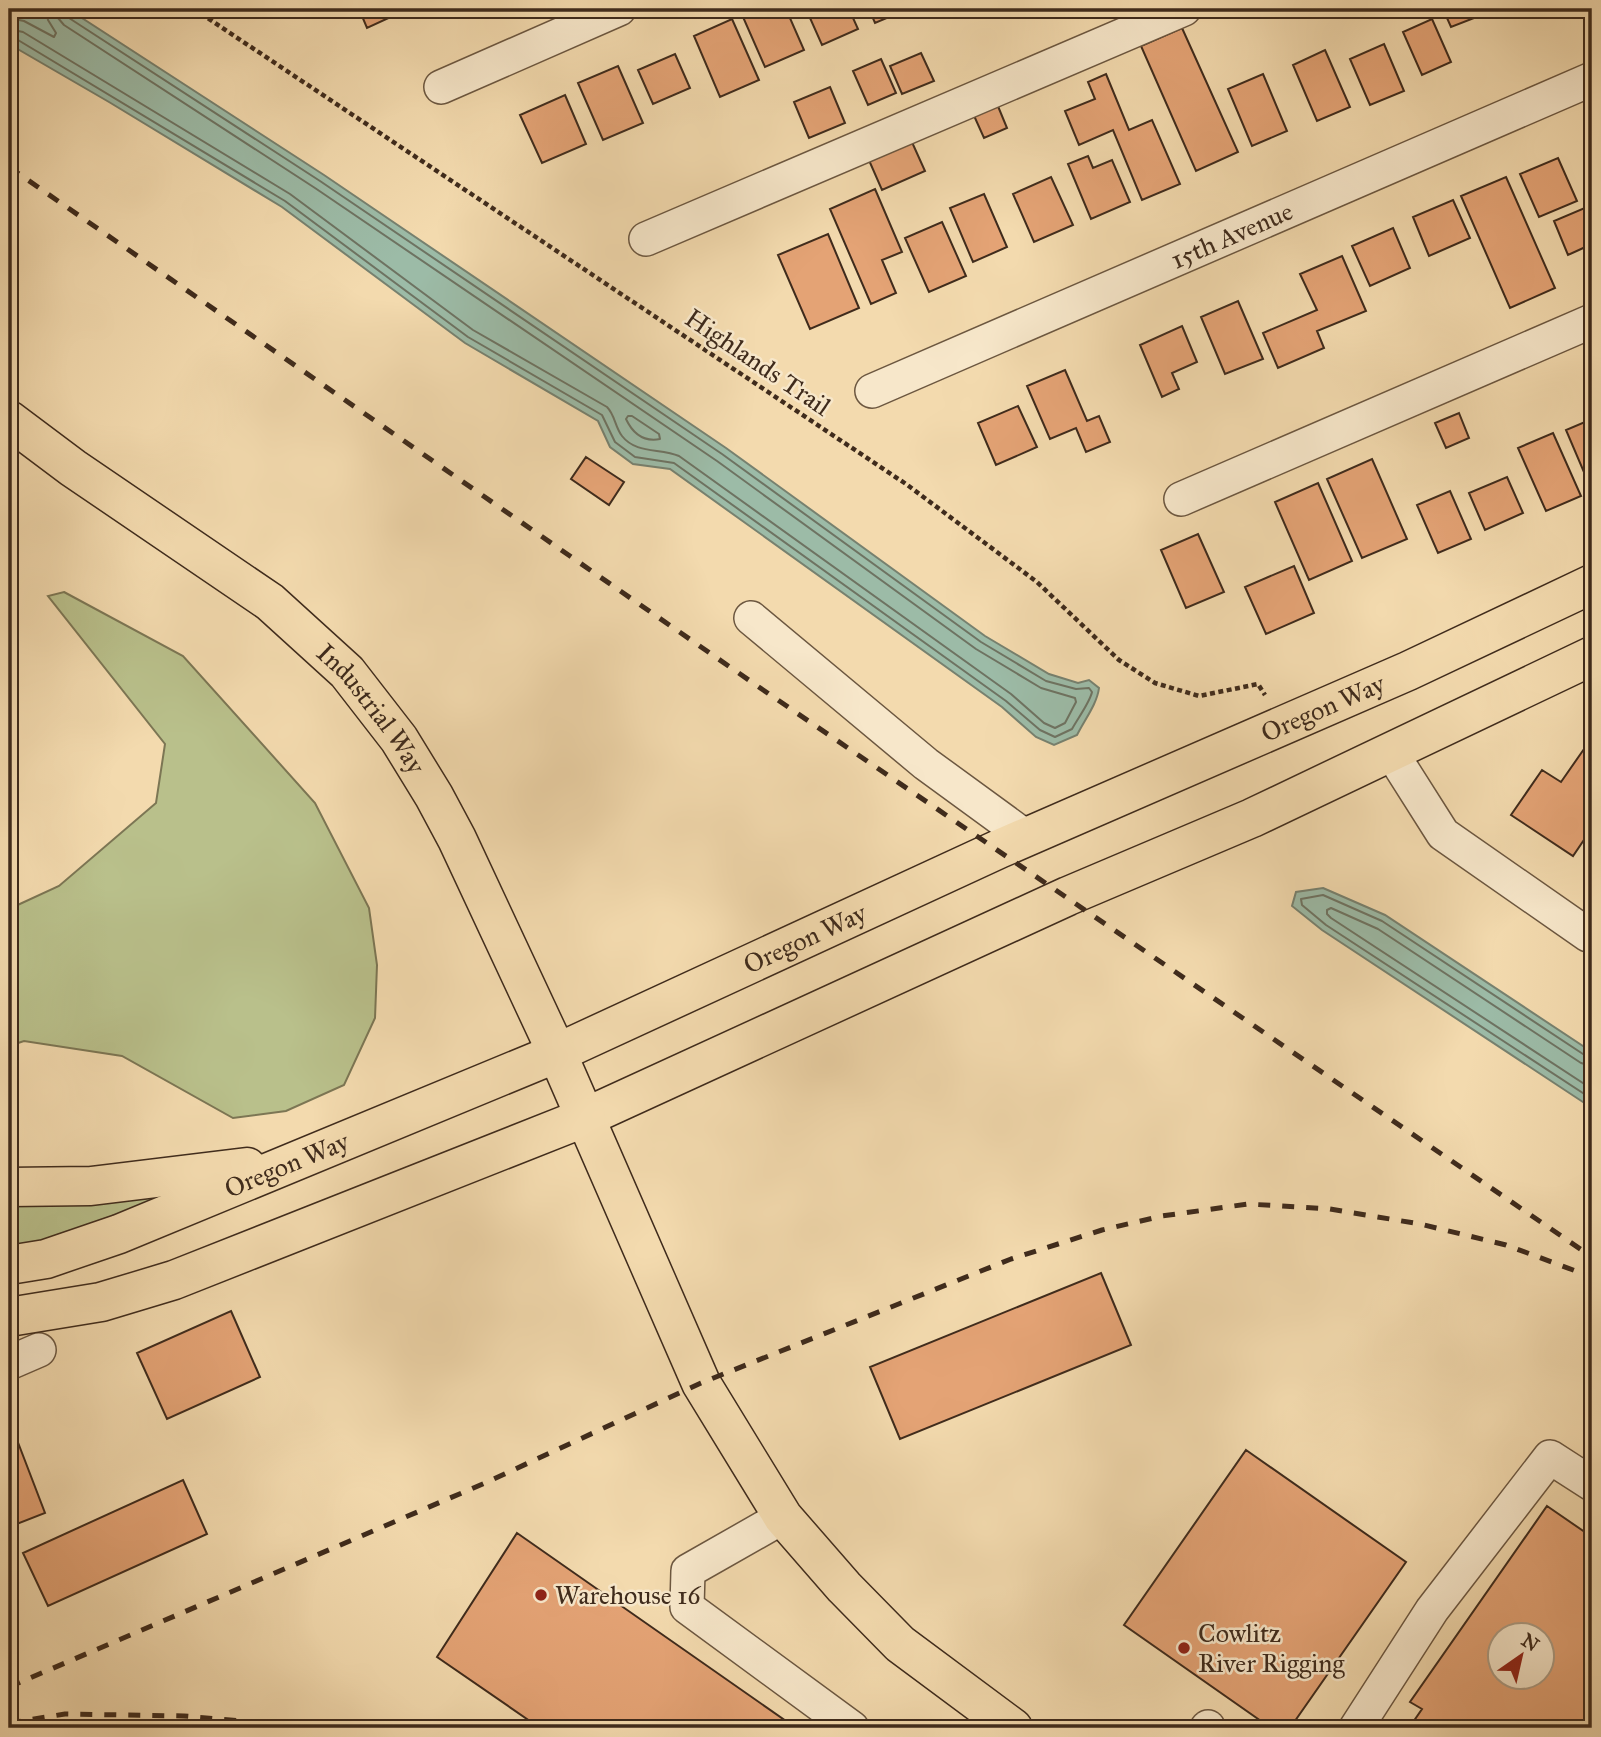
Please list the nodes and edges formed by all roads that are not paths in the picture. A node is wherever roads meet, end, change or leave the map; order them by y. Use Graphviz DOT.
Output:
graph roads {
  1 [pos="620,9"];
  2 [pos="1184,9"];
  3 [pos="1592,79"];
  4 [pos="441,87"];
  5 [pos="646,239"];
  6 [pos="1592,321"];
  7 [pos="872,391"];
  8 [pos="9,421"];
  9 [pos="1181,499"];
  10 [pos="1592,584"];
  11 [pos="751,618"];
  12 [pos="1592,656"];
  13 [pos="1391,752"];
  14 [pos="1026,837"];
  15 [pos="1588,935"];
  16 [pos="557,1053"];
  17 [pos="586,1117"];
  18 [pos="298,1160"];
  19 [pos="9,1186"];
  20 [pos="9,1265"];
  21 [pos="9,1317"];
  22 [pos="39,1350"];
  23 [pos="9,1363"];
  24 [pos="1592,1484"];
  25 [pos="783,1517"];
  26 [pos="852,1728"];
  27 [pos="1013,1728"];
  28 [pos="1356,1728"];
  1 -- 4 [label="street"];
  2 -- 5 [label="street"];
  3 -- 7 [label="street, 15th Avenue"];
  6 -- 9 [label="street"];
  8 -- 16 [label="main road, Industrial Way"];
  10 -- 14 [label="main road, Oregon Way"];
  11 -- 14 [label="street"];
  12 -- 13 [label="main road"];
  13 -- 15 [label="street"];
  13 -- 17 [label="main road"];
  14 -- 16 [label="main road, Oregon Way"];
  16 -- 17 [label="main road, Industrial Way"];
  16 -- 18 [label="main road, Oregon Way"];
  17 -- 21 [label="main road"];
  17 -- 25 [label="main road, Industrial Way"];
  18 -- 19 [label="main road"];
  18 -- 20 [label="main road, Oregon Way"];
  22 -- 23 [label="street"];
  24 -- 28 [label="street"];
  25 -- 26 [label="street"];
  25 -- 27 [label="main road, Industrial Way"];
}
